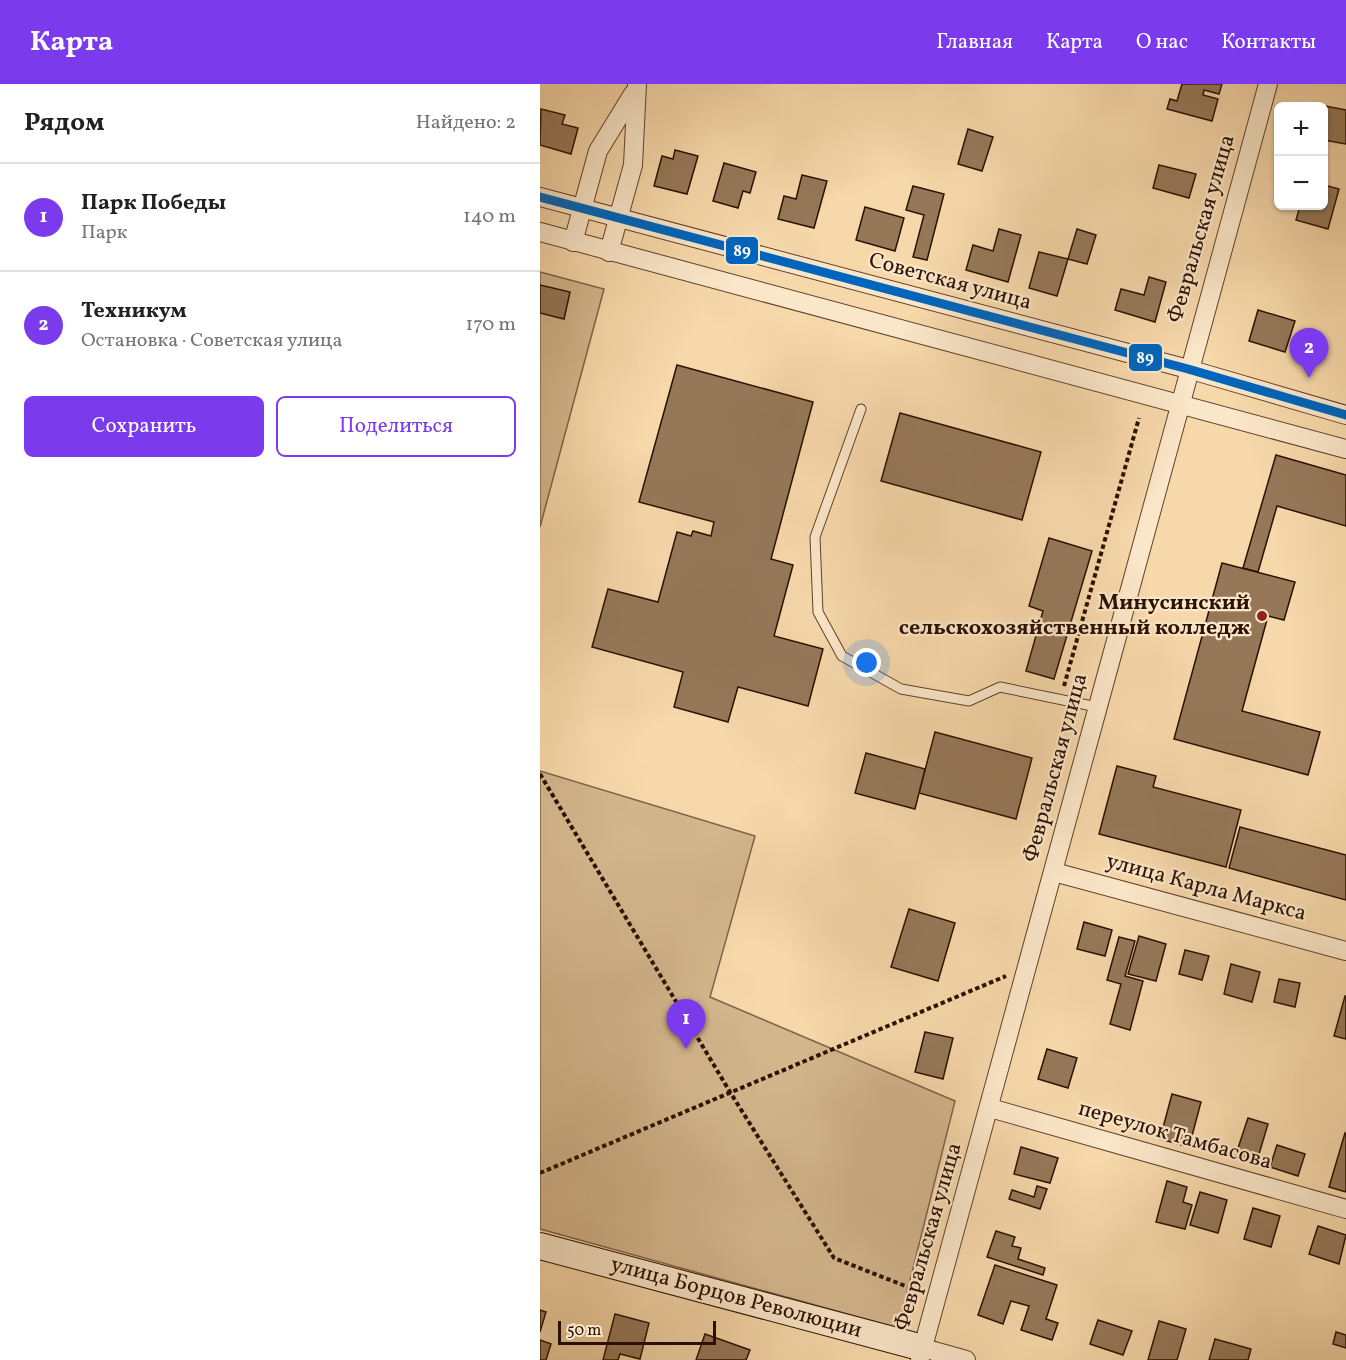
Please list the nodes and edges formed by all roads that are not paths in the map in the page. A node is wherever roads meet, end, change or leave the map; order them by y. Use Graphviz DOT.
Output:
graph roads {
  1 [pos="1268,84"];
  2 [pos="635,88"];
  3 [pos="540,197"];
  4 [pos="582,209"];
  5 [pos="618,219"];
  6 [pos="540,232"];
  7 [pos="573,242"];
  8 [pos="609,252"];
  9 [pos="1188,369"];
  10 [pos="1179,403"];
  11 [pos="861,409"];
  12 [pos="1346,415"];
  13 [pos="1346,449"];
  14 [pos="1097,707"];
  15 [pos="1054,872"];
  16 [pos="1346,951"];
  17 [pos="990,1108"];
  18 [pos="1346,1209"];
  19 [pos="540,1246"];
  20 [pos="921,1354"];
  21 [pos="966,1360"];
  1 -- 9 [label="street, Февральская улица"];
  2 -- 4 [label="street"];
  2 -- 5 [label="street"];
  3 -- 4 [label="street, Советская улица"];
  4 -- 5 [label="street, Советская улица"];
  4 -- 7 [label="street"];
  5 -- 8 [label="street"];
  5 -- 9 [label="street, Советская улица"];
  6 -- 7 [label="street"];
  7 -- 8 [label="street"];
  8 -- 10 [label="street"];
  9 -- 10 [label="street, Февральская улица"];
  9 -- 12 [label="street, Советская улица"];
  10 -- 13 [label="street"];
  10 -- 14 [label="street, Февральская улица"];
  11 -- 14 [label="lane"];
  14 -- 15 [label="street, Февральская улица"];
  15 -- 16 [label="street, улица Карла Маркса"];
  15 -- 17 [label="street, Февральская улица"];
  17 -- 18 [label="street, переулок Тамбасова"];
  17 -- 20 [label="street, Февральская улица"];
  19 -- 20 [label="street, улица Борцов Революции"];
  20 -- 21 [label="street, улица Борцов Революции"];
}
